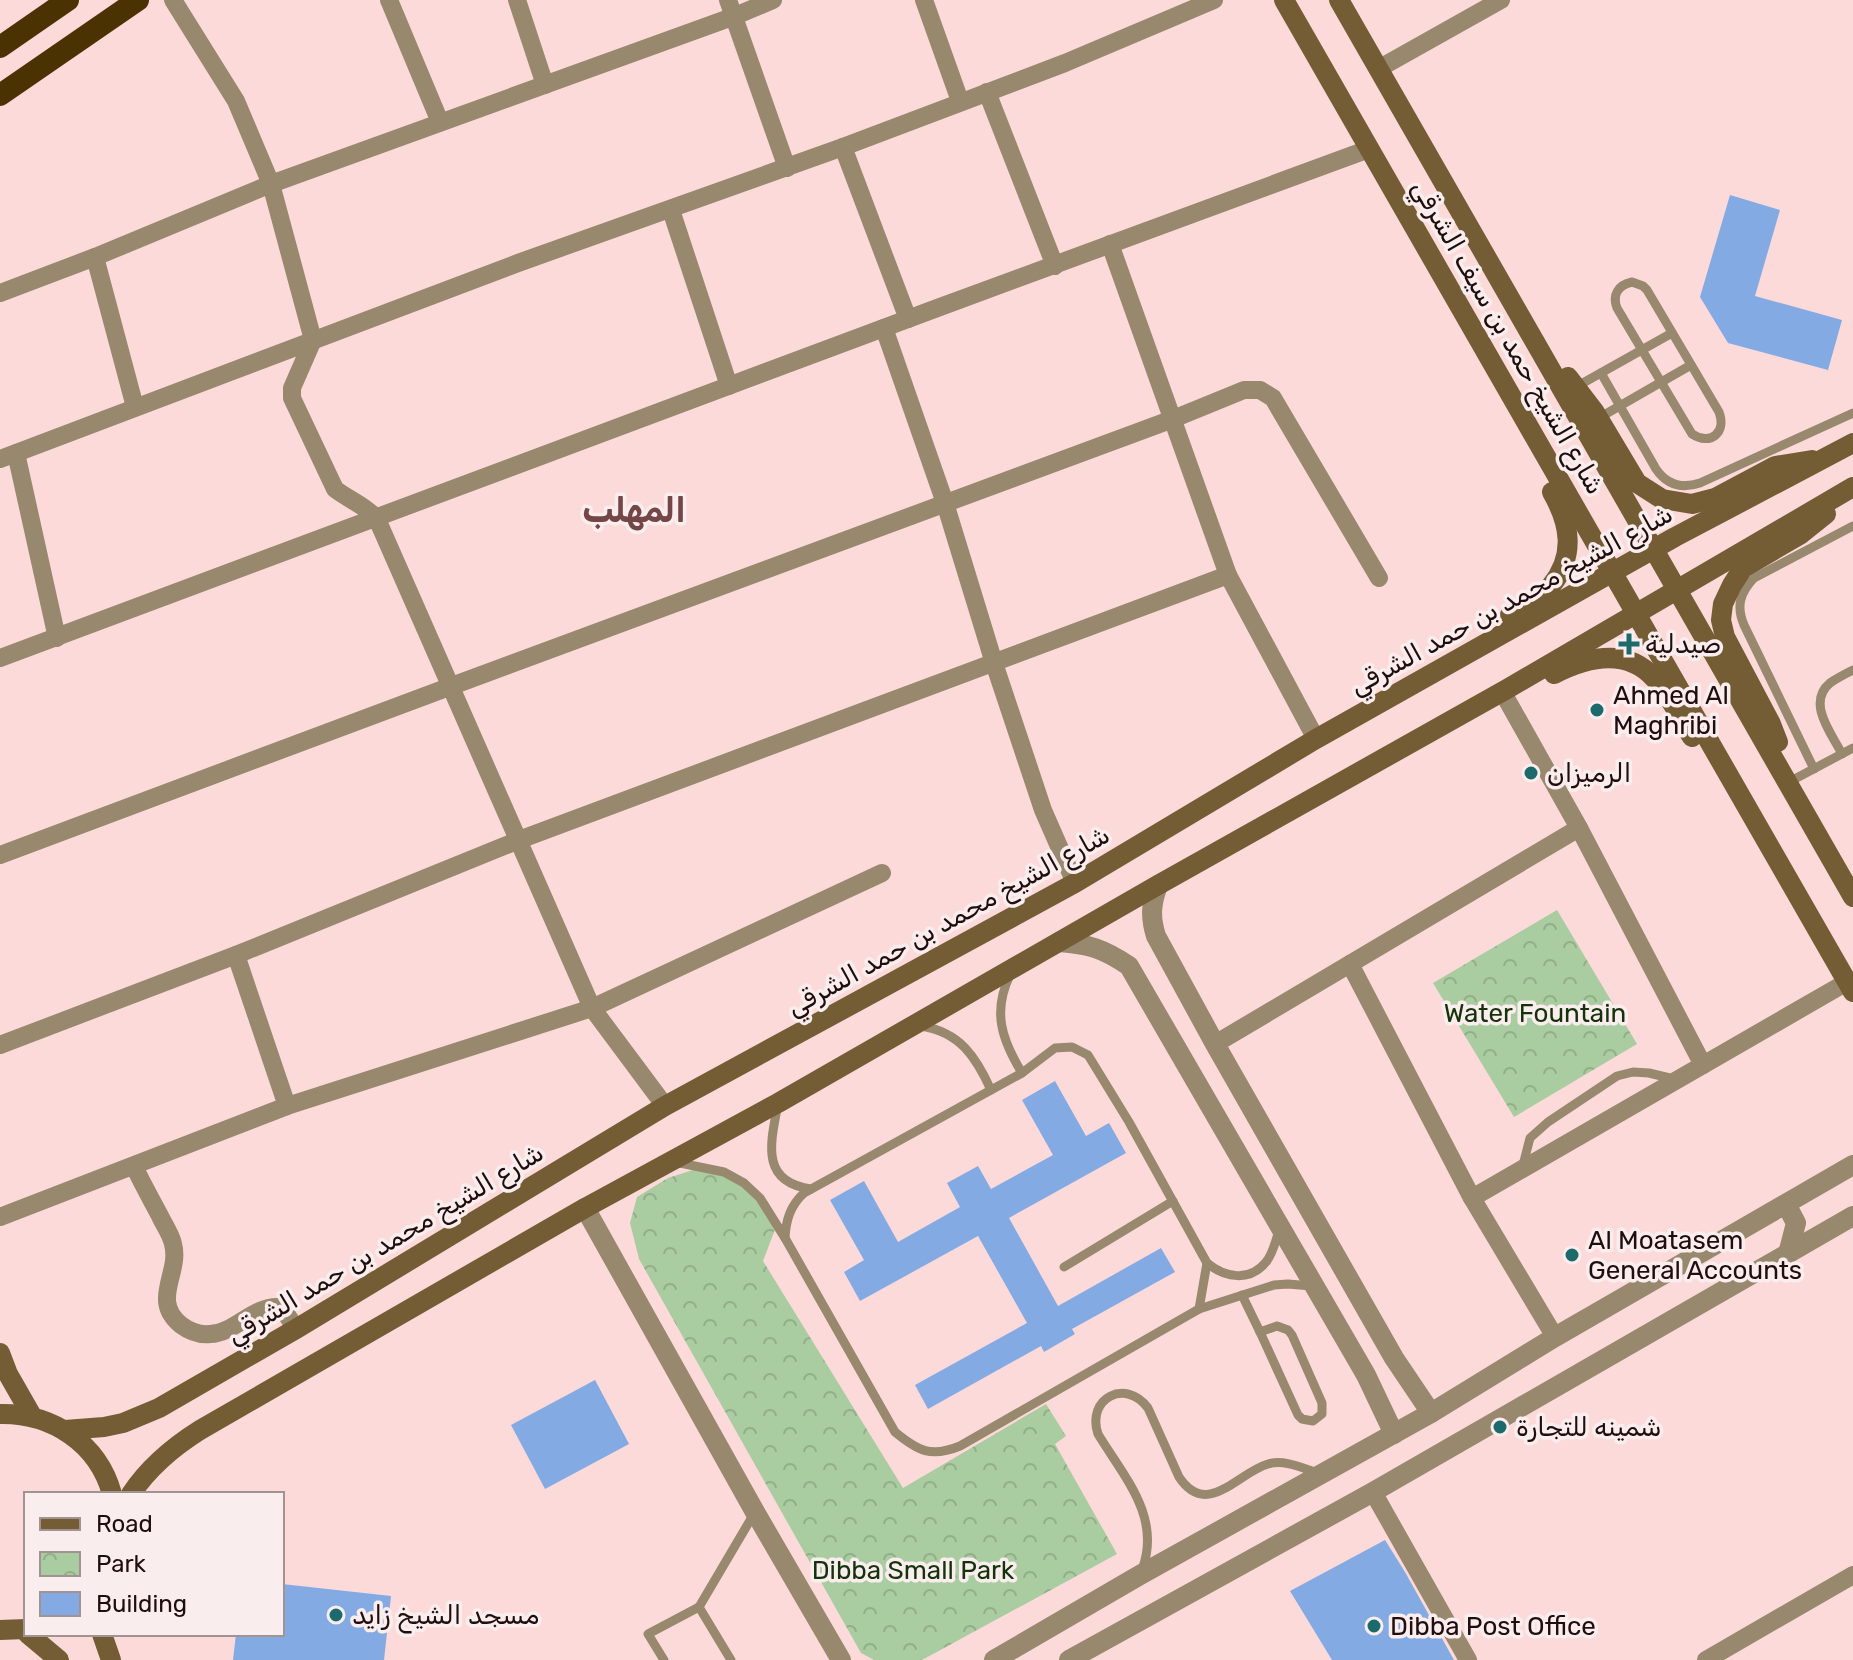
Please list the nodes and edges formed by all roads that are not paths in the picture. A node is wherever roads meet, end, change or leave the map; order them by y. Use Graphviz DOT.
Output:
graph roads {
  1 [pos="68,0"];
  2 [pos="138,0"];
  3 [pos="173,0"];
  4 [pos="389,0"];
  5 [pos="517,0"];
  6 [pos="773,0"];
  7 [pos="924,0"];
  8 [pos="1214,0"];
  9 [pos="1284,0"];
  10 [pos="1339,0"];
  11 [pos="1501,0"];
  12 [pos="732,8"];
  13 [pos="0,47"];
  14 [pos="1378,69"];
  15 [pos="545,85"];
  16 [pos="987,92"];
  17 [pos="0,95"];
  18 [pos="960,101"];
  19 [pos="440,122"];
  20 [pos="843,147"];
  21 [pos="1369,149"];
  22 [pos="787,168"];
  23 [pos="271,184"];
  24 [pos="671,210"];
  25 [pos="1110,244"];
  26 [pos="95,257"];
  27 [pos="1055,266"];
  28 [pos="0,293"];
  29 [pos="908,319"];
  30 [pos="884,328"];
  31 [pos="1672,333"];
  32 [pos="313,340"];
  33 [pos="1642,350"];
  34 [pos="1691,365"];
  35 [pos="1601,373"];
  36 [pos="1660,382"];
  37 [pos="729,386"];
  38 [pos="1508,390"];
  39 [pos="1571,391"];
  40 [pos="1620,406"];
  41 [pos="135,407"];
  42 [pos="1853,413"];
  43 [pos="1173,419"];
  44 [pos="1591,423"];
  45 [pos="1853,443"];
  46 [pos="8,456"];
  47 [pos="1828,457"];
  48 [pos="1853,487"];
  49 [pos="945,503"];
  50 [pos="377,519"];
  51 [pos="1853,526"];
  52 [pos="1654,549"];
  53 [pos="1613,573"];
  54 [pos="1228,575"];
  55 [pos="1379,578"];
  56 [pos="1678,589"];
  57 [pos="1636,614"];
  58 [pos="57,638"];
  59 [pos="0,658"];
  60 [pos="994,663"];
  61 [pos="1853,670"];
  62 [pos="1433,673"];
  63 [pos="449,687"];
  64 [pos="1507,700"];
  65 [pos="1453,720"];
  66 [pos="1316,739"];
  67 [pos="1853,748"];
  68 [pos="1842,754"];
  69 [pos="1814,769"];
  70 [pos="1785,776"];
  71 [pos="1736,788"];
  72 [pos="1579,828"];
  73 [pos="519,840"];
  74 [pos="0,855"];
  75 [pos="882,873"];
  76 [pos="1075,883"];
  77 [pos="1158,885"];
  78 [pos="1853,897"];
  79 [pos="1059,942"];
  80 [pos="236,955"];
  81 [pos="1169,961"];
  82 [pos="1350,964"];
  83 [pos="1014,967"];
  84 [pos="1138,979"];
  85 [pos="1850,987"];
  86 [pos="592,1008"];
  87 [pos="914,1025"];
  88 [pos="1215,1044"];
  89 [pos="0,1045"];
  90 [pos="1703,1065"];
  91 [pos="1022,1073"];
  92 [pos="1677,1080"];
  93 [pos="991,1090"];
  94 [pos="778,1103"];
  95 [pos="287,1106"];
  96 [pos="665,1106"];
  97 [pos="672,1162"];
  98 [pos="1853,1165"];
  99 [pos="134,1166"];
  100 [pos="1521,1170"];
  101 [pos="811,1189"];
  102 [pos="1472,1198"];
  103 [pos="1173,1201"];
  104 [pos="1786,1204"];
  105 [pos="585,1208"];
  106 [pos="1853,1216"];
  107 [pos="0,1217"];
  108 [pos="1280,1228"];
  109 [pos="785,1238"];
  110 [pos="1788,1254"];
  111 [pos="1207,1263"];
  112 [pos="1064,1267"];
  113 [pos="1315,1287"];
  114 [pos="1242,1295"];
  115 [pos="1199,1309"];
  116 [pos="296,1329"];
  117 [pos="1260,1332"];
  118 [pos="1555,1337"];
  119 [pos="0,1353"];
  120 [pos="1394,1358"];
  121 [pos="1366,1375"];
  122 [pos="1431,1413"];
  123 [pos="0,1414"];
  124 [pos="32,1416"];
  125 [pos="65,1430"];
  126 [pos="1394,1434"];
  127 [pos="1321,1474"];
  128 [pos="111,1492"];
  129 [pos="133,1492"];
  130 [pos="1373,1492"];
  131 [pos="755,1512"];
  132 [pos="1140,1575"];
  133 [pos="1853,1575"];
  134 [pos="699,1607"];
  135 [pos="0,1630"];
  136 [pos="24,1631"];
  137 [pos="31,1636"];
  138 [pos="103,1636"];
  139 [pos="836,1655"];
  140 [pos="59,1660"];
  141 [pos="111,1660"];
  142 [pos="664,1660"];
  143 [pos="731,1660"];
  144 [pos="994,1660"];
  145 [pos="1069,1660"];
  146 [pos="1468,1660"];
  147 [pos="1706,1660"];
  1 -- 13 [label="highway"];
  2 -- 17 [label="highway"];
  3 -- 23 [label="street"];
  4 -- 19 [label="street"];
  5 -- 15 [label="street"];
  6 -- 12 [label="street"];
  7 -- 18 [label="street"];
  8 -- 16 [label="street"];
  9 -- 21 [label="main road, شارع الشيخ حمد بن سيف الشرقي"];
  10 -- 14 [label="main road, شارع الشيخ حمد بن سيف الشرقي"];
  11 -- 14 [label="street"];
  12 -- 15 [label="street"];
  12 -- 22 [label="street"];
  14 -- 39 [label="main road, شارع الشيخ حمد بن سيف الشرقي"];
  15 -- 19 [label="street"];
  16 -- 18 [label="street"];
  16 -- 27 [label="street"];
  18 -- 20 [label="street"];
  19 -- 23 [label="street"];
  20 -- 22 [label="street"];
  20 -- 29 [label="street"];
  21 -- 25 [label="street"];
  21 -- 38 [label="main road, شارع الشيخ حمد بن سيف الشرقي"];
  22 -- 24 [label="street"];
  23 -- 26 [label="street"];
  23 -- 32 [label="street"];
  24 -- 32 [label="street"];
  24 -- 37 [label="street"];
  25 -- 27 [label="street"];
  25 -- 43 [label="street"];
  26 -- 28 [label="street"];
  26 -- 41 [label="street"];
  27 -- 29 [label="street"];
  29 -- 30 [label="street"];
  30 -- 37 [label="street"];
  30 -- 49 [label="street"];
  31 -- 33 [label="lane"];
  31 -- 33 [label="lane"];
  31 -- 34 [label="lane"];
  32 -- 41 [label="street"];
  32 -- 50 [label="street"];
  33 -- 35 [label="lane"];
  33 -- 36 [label="lane"];
  34 -- 36 [label="lane"];
  34 -- 36 [label="lane"];
  35 -- 39 [label="lane"];
  35 -- 40 [label="lane"];
  36 -- 40 [label="lane"];
  37 -- 50 [label="street"];
  38 -- 53 [label="main road, شارع الشيخ حمد بن سيف الشرقي"];
  38 -- 62 [label="main road"];
  39 -- 44 [label="main road, شارع الشيخ حمد بن سيف الشرقي"];
  40 -- 42 [label="lane"];
  40 -- 44 [label="lane"];
  41 -- 46 [label="street"];
  43 -- 49 [label="street"];
  43 -- 54 [label="street"];
  43 -- 55 [label="street"];
  44 -- 47 [label="main road"];
  44 -- 52 [label="main road, شارع الشيخ حمد بن سيف الشرقي"];
  45 -- 47 [label="main road, شارع الشيخ محمد بن حمد الشرقي"];
  46 -- 58 [label="street"];
  47 -- 52 [label="main road, شارع الشيخ محمد بن حمد الشرقي"];
  48 -- 56 [label="main road"];
  48 -- 70 [label="main road"];
  49 -- 60 [label="street"];
  49 -- 63 [label="street"];
  50 -- 58 [label="street"];
  50 -- 63 [label="street"];
  51 -- 69 [label="lane"];
  52 -- 53 [label="main road, شارع الشيخ محمد بن حمد الشرقي"];
  52 -- 56 [label="main road, شارع الشيخ حمد بن سيف الشرقي"];
  53 -- 57 [label="main road, شارع الشيخ حمد بن سيف الشرقي"];
  53 -- 62 [label="main road, شارع الشيخ محمد بن حمد الشرقي"];
  54 -- 60 [label="street"];
  54 -- 66 [label="street"];
  56 -- 57 [label="main road"];
  56 -- 70 [label="main road, شارع الشيخ حمد بن سيف الشرقي"];
  57 -- 65 [label="main road"];
  57 -- 71 [label="main road, شارع الشيخ حمد بن سيف الشرقي"];
  58 -- 59 [label="street"];
  60 -- 73 [label="street"];
  60 -- 76 [label="street"];
  61 -- 68 [label="lane"];
  62 -- 66 [label="main road, شارع الشيخ محمد بن حمد الشرقي"];
  63 -- 73 [label="street"];
  63 -- 74 [label="street"];
  64 -- 65 [label="main road"];
  64 -- 71 [label="main road"];
  64 -- 72 [label="street"];
  65 -- 77 [label="main road"];
  66 -- 76 [label="main road, شارع الشيخ محمد بن حمد الشرقي"];
  67 -- 68 [label="lane"];
  68 -- 69 [label="lane"];
  69 -- 70 [label="lane"];
  70 -- 78 [label="main road, شارع الشيخ حمد بن سيف الشرقي"];
  71 -- 85 [label="main road, شارع الشيخ حمد بن سيف الشرقي"];
  72 -- 82 [label="street"];
  72 -- 90 [label="street"];
  73 -- 80 [label="street"];
  73 -- 86 [label="street"];
  75 -- 86 [label="street"];
  76 -- 96 [label="main road, شارع الشيخ محمد بن حمد الشرقي"];
  77 -- 79 [label="main road"];
  77 -- 81 [label="street"];
  79 -- 83 [label="main road"];
  79 -- 84 [label="street"];
  80 -- 89 [label="street"];
  80 -- 95 [label="street"];
  81 -- 84 [label="street"];
  81 -- 88 [label="street"];
  82 -- 88 [label="street"];
  82 -- 102 [label="street"];
  83 -- 87 [label="main road"];
  83 -- 91 [label="lane"];
  84 -- 108 [label="street"];
  85 -- 90 [label="street"];
  86 -- 95 [label="street"];
  86 -- 96 [label="street"];
  87 -- 93 [label="lane"];
  87 -- 94 [label="main road"];
  88 -- 120 [label="street"];
  90 -- 92 [label="street"];
  91 -- 93 [label="lane"];
  91 -- 103 [label="lane"];
  92 -- 100 [label="street"];
  92 -- 100 [label="lane"];
  93 -- 101 [label="lane"];
  94 -- 97 [label="main road"];
  94 -- 101 [label="lane"];
  95 -- 99 [label="street"];
  96 -- 116 [label="main road, شارع الشيخ محمد بن حمد الشرقي"];
  97 -- 105 [label="main road"];
  97 -- 109 [label="lane"];
  98 -- 104 [label="street"];
  99 -- 107 [label="street"];
  99 -- 116 [label="street"];
  100 -- 102 [label="street"];
  101 -- 109 [label="lane"];
  102 -- 118 [label="street"];
  103 -- 111 [label="lane"];
  103 -- 112 [label="lane"];
  104 -- 110 [label="street"];
  104 -- 118 [label="street"];
  105 -- 129 [label="main road"];
  105 -- 131 [label="street"];
  106 -- 110 [label="street"];
  108 -- 111 [label="lane"];
  108 -- 113 [label="street"];
  109 -- 115 [label="lane"];
  110 -- 130 [label="street"];
  111 -- 115 [label="lane"];
  113 -- 114 [label="lane"];
  113 -- 121 [label="street"];
  114 -- 115 [label="lane"];
  114 -- 117 [label="lane"];
  116 -- 125 [label="main road, شارع الشيخ محمد بن حمد الشرقي"];
  117 -- 117 [label="lane"];
  118 -- 122 [label="street"];
  119 -- 124 [label="main road"];
  120 -- 121 [label="street"];
  120 -- 122 [label="street"];
  121 -- 126 [label="street"];
  122 -- 126 [label="street"];
  123 -- 124 [label="main road"];
  124 -- 125 [label="main road"];
  125 -- 128 [label="main road"];
  126 -- 127 [label="street"];
  127 -- 132 [label="street"];
  127 -- 132 [label="lane"];
  130 -- 145 [label="street"];
  130 -- 146 [label="street"];
  131 -- 134 [label="lane"];
  131 -- 139 [label="street"];
  132 -- 144 [label="street"];
  133 -- 147 [label="street"];
  134 -- 142 [label="lane"];
  134 -- 143 [label="lane"];
  135 -- 136 [label="main road"];
  137 -- 140 [label="main road"];
  138 -- 141 [label="main road"];
}
